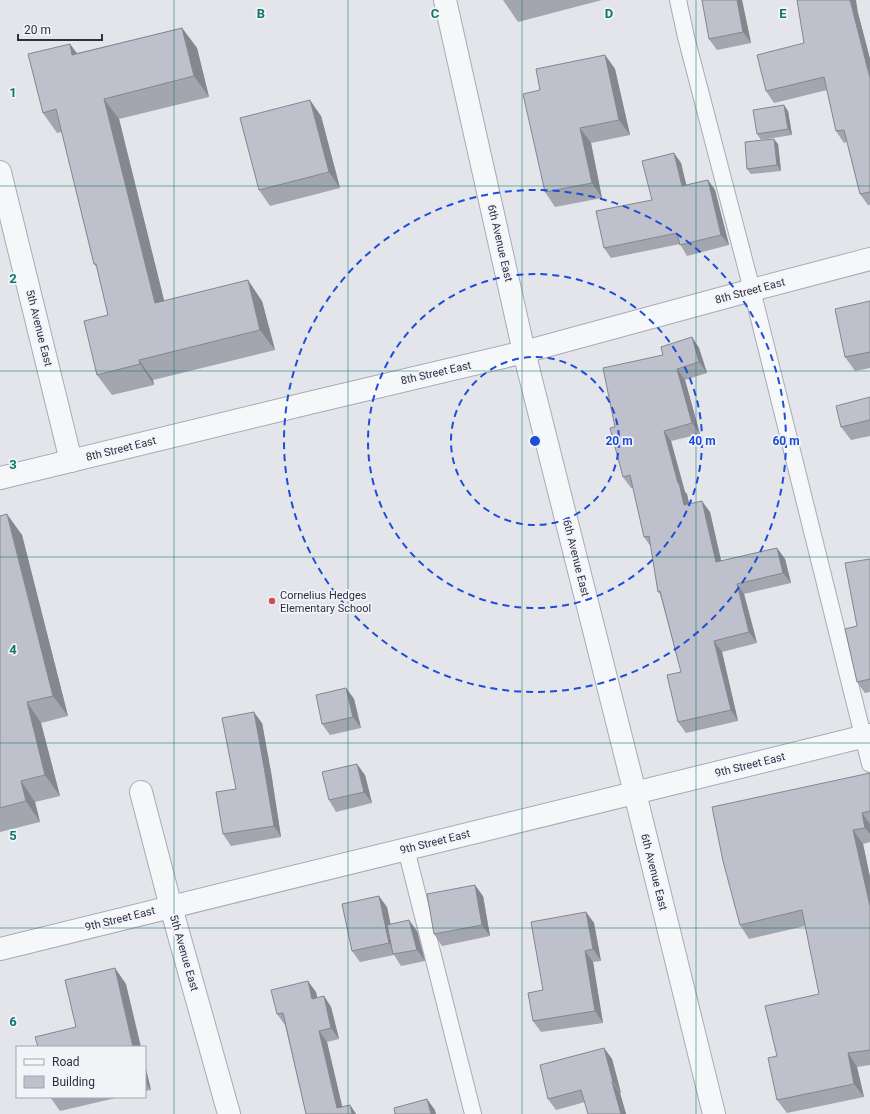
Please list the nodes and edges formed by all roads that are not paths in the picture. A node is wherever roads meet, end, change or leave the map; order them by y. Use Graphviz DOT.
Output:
graph roads {
  1 [pos="445,0"];
  2 [pos="678,0"];
  3 [pos="0,172"];
  4 [pos="870,259"];
  5 [pos="752,290"];
  6 [pos="524,352"];
  7 [pos="71,461"];
  8 [pos="0,478"];
  9 [pos="867,736"];
  10 [pos="870,764"];
  11 [pos="141,792"];
  12 [pos="635,793"];
  13 [pos="406,849"];
  14 [pos="171,907"];
  15 [pos="0,949"];
  16 [pos="229,1114"];
  17 [pos="473,1114"];
  18 [pos="714,1114"];
  1 -- 6 [label="street, 6th Avenue East"];
  2 -- 5 [label="lane"];
  3 -- 7 [label="street, 5th Avenue East"];
  4 -- 5 [label="street, 8th Street East"];
  5 -- 6 [label="street, 8th Street East"];
  5 -- 9 [label="lane"];
  6 -- 7 [label="street, 8th Street East"];
  6 -- 12 [label="street, 6th Avenue East"];
  7 -- 8 [label="street, 8th Street East"];
  9 -- 10 [label="lane"];
  9 -- 12 [label="street, 9th Street East"];
  11 -- 14 [label="street, 5th Avenue East"];
  12 -- 13 [label="street, 9th Street East"];
  12 -- 18 [label="street, 6th Avenue East"];
  13 -- 14 [label="street, 9th Street East"];
  13 -- 17 [label="lane"];
  14 -- 15 [label="street, 9th Street East"];
  14 -- 16 [label="street, 5th Avenue East"];
}
